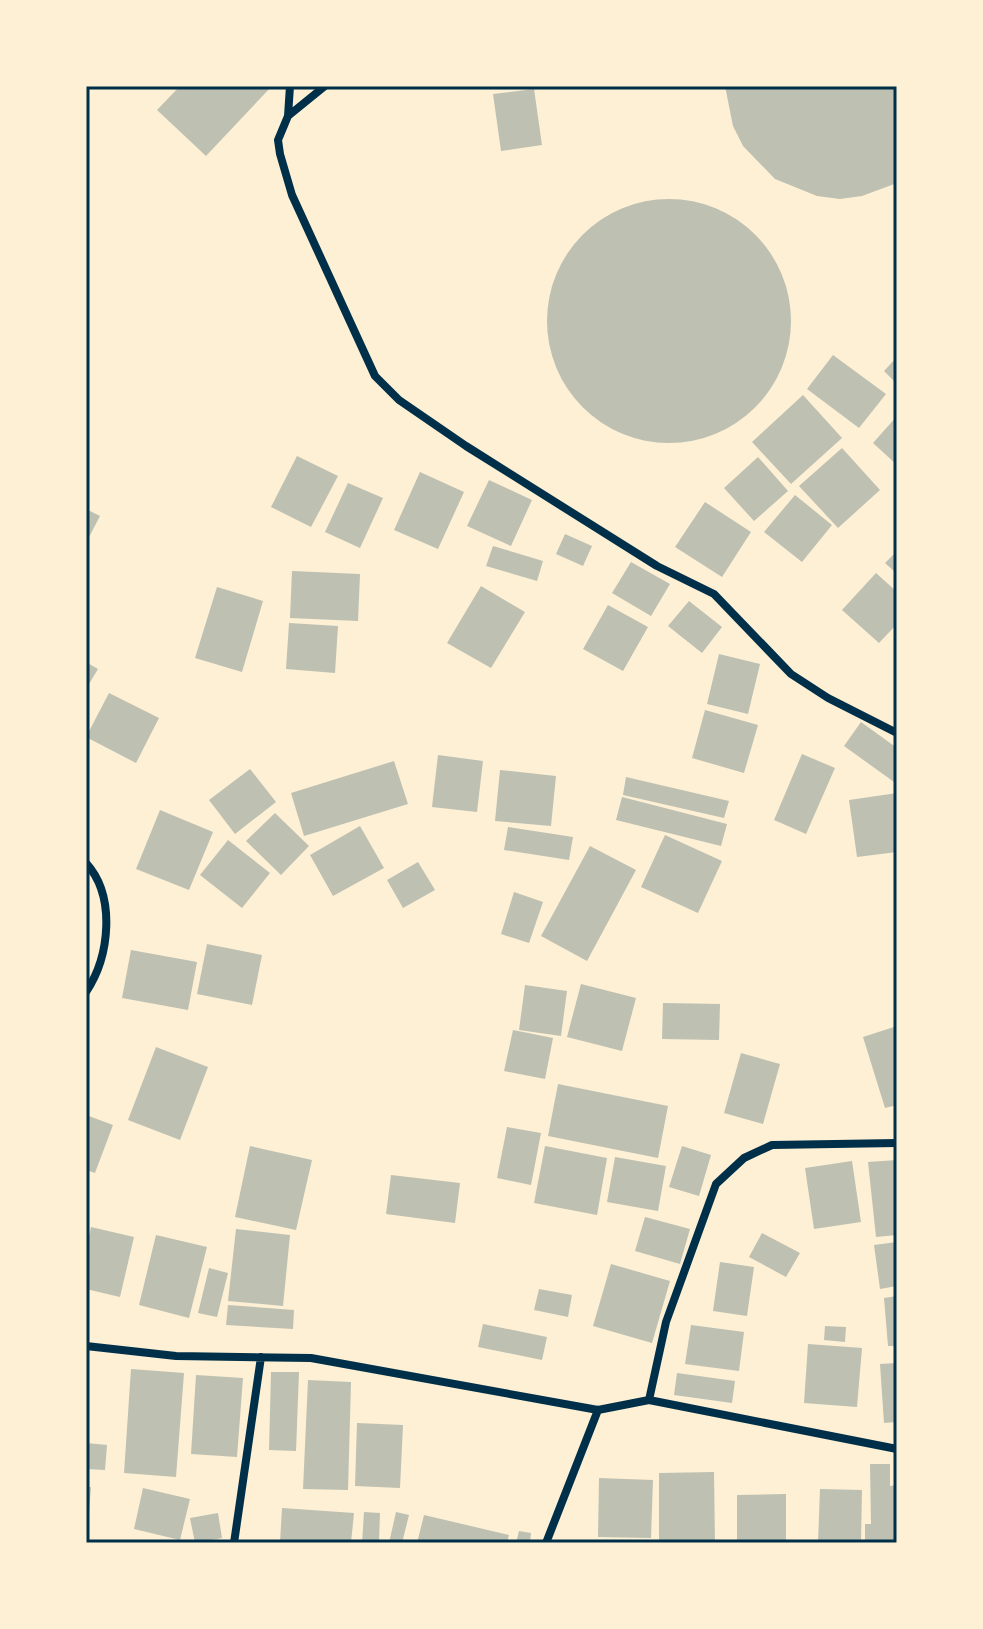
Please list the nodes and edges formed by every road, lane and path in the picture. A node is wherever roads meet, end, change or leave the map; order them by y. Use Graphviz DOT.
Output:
graph roads {
  1 [pos="290,86"];
  2 [pos="325,86"];
  3 [pos="288,116"];
  4 [pos="897,733"];
  5 [pos="86,863"];
  6 [pos="86,992"];
  7 [pos="897,1143"];
  8 [pos="86,1346"];
  9 [pos="261,1357"];
  10 [pos="649,1400"];
  11 [pos="598,1410"];
  12 [pos="897,1449"];
  13 [pos="234,1543"];
  14 [pos="546,1543"];
  1 -- 3 [label="street"];
  2 -- 3 [label="street"];
  3 -- 4 [label="street"];
  5 -- 6 [label="street"];
  7 -- 10 [label="street"];
  8 -- 9 [label="street"];
  9 -- 11 [label="street"];
  9 -- 13 [label="street"];
  10 -- 11 [label="street"];
  10 -- 12 [label="street"];
  11 -- 14 [label="street"];
}
